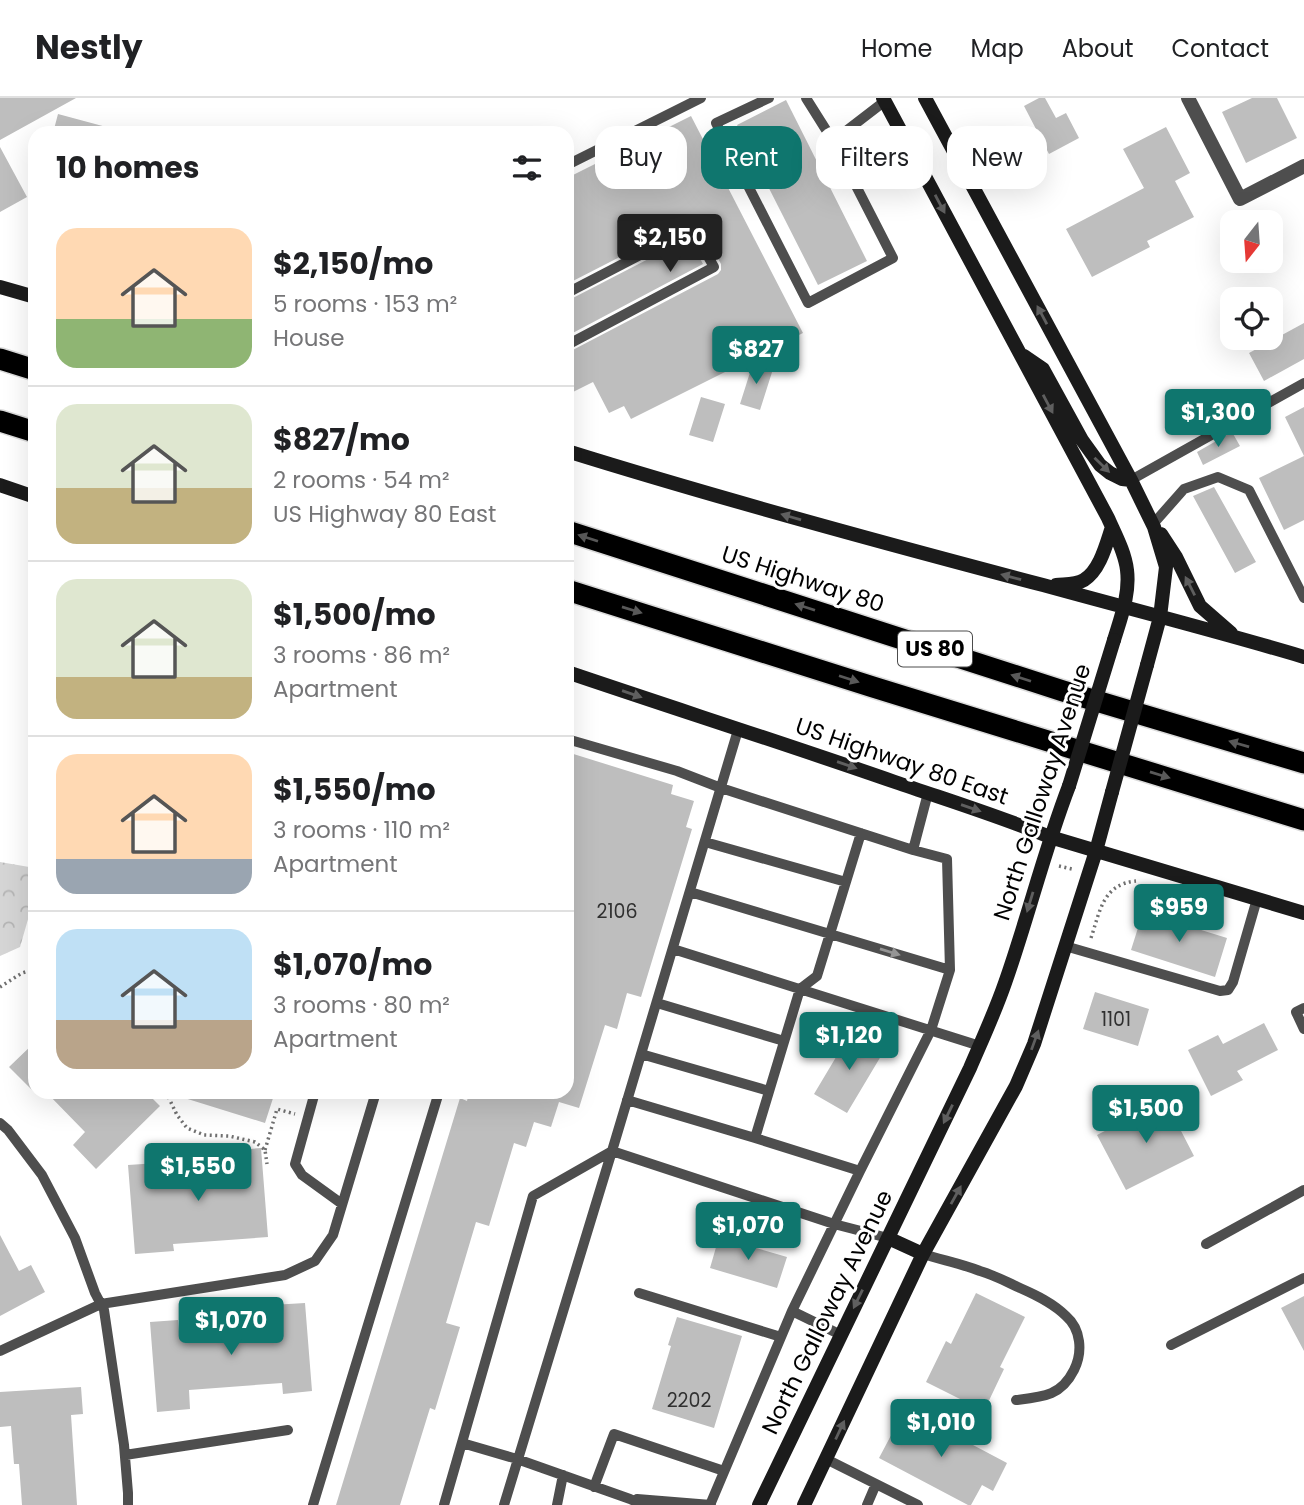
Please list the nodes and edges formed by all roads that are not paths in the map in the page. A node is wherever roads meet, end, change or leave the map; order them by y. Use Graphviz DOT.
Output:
graph roads {
  1 [pos="701,98"];
  2 [pos="769,98"];
  3 [pos="806,98"];
  4 [pos="925,98"];
  5 [pos="1188,98"];
  6 [pos="884,99"];
  7 [pos="824,126"];
  8 [pos="851,126"];
  9 [pos="574,162"];
  10 [pos="1304,166"];
  11 [pos="858,189"];
  12 [pos="0,287"];
  13 [pos="574,289"];
  14 [pos="28,295"];
  15 [pos="574,341"];
  16 [pos="1020,353"];
  17 [pos="0,359"];
  18 [pos="28,368"];
  19 [pos="1304,383"];
  20 [pos="0,421"];
  21 [pos="28,430"];
  22 [pos="574,453"];
  23 [pos="1131,480"];
  24 [pos="0,485"];
  25 [pos="28,495"];
  26 [pos="1144,505"];
  27 [pos="1154,523"];
  28 [pos="1112,527"];
  29 [pos="574,533"];
  30 [pos="1040,585"];
  31 [pos="574,592"];
  32 [pos="1304,598"];
  33 [pos="1124,607"];
  34 [pos="1160,617"];
  35 [pos="1235,636"];
  36 [pos="1304,657"];
  37 [pos="574,674"];
  38 [pos="738,730"];
  39 [pos="574,741"];
  40 [pos="1304,763"];
  41 [pos="721,788"];
  42 [pos="928,793"];
  43 [pos="1304,820"];
  44 [pos="861,833"];
  45 [pos="1050,837"];
  46 [pos="705,842"];
  47 [pos="913,850"];
  48 [pos="1096,851"];
  49 [pos="846,882"];
  50 [pos="690,892"];
  51 [pos="1257,899"];
  52 [pos="1304,913"];
  53 [pos="830,933"];
  54 [pos="1065,946"];
  55 [pos="673,949"];
  56 [pos="950,970"];
  57 [pos="800,989"];
  58 [pos="657,1003"];
  59 [pos="1304,1008"];
  60 [pos="1304,1028"];
  61 [pos="930,1030"];
  62 [pos="784,1041"];
  63 [pos="980,1046"];
  64 [pos="641,1054"];
  65 [pos="769,1091"];
  66 [pos="313,1099"];
  67 [pos="374,1099"];
  68 [pos="437,1099"];
  69 [pos="628,1100"];
  70 [pos="0,1124"];
  71 [pos="755,1138"];
  72 [pos="612,1151"];
  73 [pos="860,1171"];
  74 [pos="1304,1190"];
  75 [pos="342,1204"];
  76 [pos="834,1224"];
  77 [pos="888,1238"];
  78 [pos="1206,1244"];
  79 [pos="923,1254"];
  80 [pos="1304,1278"];
  81 [pos="639,1293"];
  82 [pos="101,1304"];
  83 [pos="792,1311"];
  84 [pos="841,1335"];
  85 [pos="781,1337"];
  86 [pos="1171,1345"];
  87 [pos="0,1351"];
  88 [pos="1016,1400"];
  89 [pos="288,1430"];
  90 [pos="462,1443"];
  91 [pos="125,1455"];
  92 [pos="517,1459"];
  93 [pos="826,1459"];
  94 [pos="724,1471"];
  95 [pos="563,1475"];
  96 [pos="876,1484"];
  97 [pos="594,1486"];
  98 [pos="630,1499"];
  99 [pos="128,1505"];
  100 [pos="313,1505"];
  101 [pos="444,1505"];
  102 [pos="504,1505"];
  103 [pos="557,1505"];
  104 [pos="643,1505"];
  105 [pos="711,1505"];
  106 [pos="758,1505"];
  107 [pos="804,1505"];
  108 [pos="867,1505"];
  109 [pos="918,1505"];
  1 -- 9 [label="lane"];
  2 -- 11 [label="lane"];
  3 -- 7 [label="lane"];
  23 -- 4 [label="main road, one-way"];
  5 -- 10 [label="street"];
  6 -- 8 [label="lane"];
  6 -- 16 [label="main road, North Galloway Avenue, one-way"];
  12 -- 14 [label="main road"];
  13 -- 15 [label="lane"];
  16 -- 23 [label="main road, one-way"];
  16 -- 28 [label="main road, North Galloway Avenue, one-way"];
  17 -- 18 [label="highway"];
  19 -- 23 [label="lane"];
  20 -- 21 [label="highway"];
  30 -- 22 [label="main road, one-way"];
  23 -- 26 [label="main road"];
  24 -- 25 [label="main road"];
  26 -- 27 [label="main road"];
  26 -- 34 [label="main road"];
  27 -- 32 [label="lane"];
  35 -- 27 [label="main road, one-way"];
  28 -- 30 [label="main road"];
  28 -- 33 [label="main road, North Galloway Avenue"];
  40 -- 29 [label="highway, US Highway 80 / US 80, one-way"];
  30 -- 33 [label="main road"];
  31 -- 43 [label="highway, US 80, one-way"];
  33 -- 34 [label="main road"];
  33 -- 45 [label="main road, North Galloway Avenue, bridge"];
  34 -- 35 [label="main road"];
  34 -- 48 [label="main road, bridge"];
  35 -- 36 [label="main road"];
  37 -- 38 [label="main road, US Highway 80 East, one-way"];
  38 -- 41 [label="lane"];
  38 -- 42 [label="main road, US Highway 80 East, one-way"];
  39 -- 41 [label="lane"];
  41 -- 44 [label="lane"];
  41 -- 46 [label="lane"];
  42 -- 45 [label="main road, US Highway 80 East, one-way"];
  42 -- 47 [label="lane"];
  44 -- 47 [label="lane"];
  44 -- 49 [label="lane"];
  45 -- 48 [label="main road, US Highway 80 East"];
  45 -- 63 [label="main road, North Galloway Avenue, one-way"];
  46 -- 49 [label="lane"];
  46 -- 50 [label="lane"];
  47 -- 56 [label="lane"];
  48 -- 51 [label="main road, US Highway 80 East"];
  48 -- 54 [label="main road"];
  49 -- 53 [label="lane"];
  50 -- 53 [label="lane"];
  50 -- 55 [label="lane"];
  51 -- 52 [label="main road, US Highway 80 East"];
  51 -- 54 [label="lane"];
  53 -- 56 [label="lane, one-way"];
  53 -- 57 [label="lane"];
  79 -- 54 [label="main road, one-way"];
  55 -- 57 [label="lane"];
  55 -- 58 [label="lane"];
  56 -- 61 [label="lane"];
  57 -- 61 [label="lane"];
  57 -- 62 [label="lane"];
  58 -- 62 [label="lane"];
  58 -- 64 [label="lane"];
  59 -- 60 [label="lane"];
  61 -- 63 [label="lane"];
  61 -- 73 [label="lane"];
  62 -- 65 [label="lane"];
  63 -- 77 [label="main road, North Galloway Avenue, one-way"];
  64 -- 65 [label="lane"];
  64 -- 69 [label="lane"];
  65 -- 71 [label="lane"];
  66 -- 75 [label="lane"];
  67 -- 75 [label="lane"];
  68 -- 100 [label="lane"];
  69 -- 71 [label="lane"];
  69 -- 72 [label="lane"];
  70 -- 82 [label="lane"];
  71 -- 73 [label="lane"];
  72 -- 76 [label="lane"];
  72 -- 90 [label="lane"];
  72 -- 92 [label="lane"];
  73 -- 76 [label="lane"];
  74 -- 78 [label="lane"];
  75 -- 82 [label="lane"];
  76 -- 77 [label="lane"];
  76 -- 83 [label="lane"];
  77 -- 79 [label="main road"];
  77 -- 84 [label="main road, North Galloway Avenue, one-way"];
  79 -- 88 [label="lane"];
  93 -- 79 [label="main road, one-way"];
  80 -- 86 [label="lane"];
  81 -- 85 [label="lane"];
  82 -- 87 [label="lane"];
  82 -- 91 [label="lane"];
  83 -- 84 [label="lane"];
  83 -- 85 [label="lane"];
  84 -- 106 [label="main road, North Galloway Avenue"];
  85 -- 94 [label="lane"];
  89 -- 91 [label="lane"];
  90 -- 92 [label="lane"];
  90 -- 101 [label="lane"];
  91 -- 99 [label="lane"];
  92 -- 95 [label="lane"];
  92 -- 102 [label="lane"];
  93 -- 96 [label="lane"];
  93 -- 107 [label="main road"];
  94 -- 97 [label="lane"];
  94 -- 105 [label="lane"];
  95 -- 97 [label="lane"];
  95 -- 103 [label="lane"];
  96 -- 108 [label="lane"];
  96 -- 109 [label="lane"];
  97 -- 98 [label="lane"];
  98 -- 104 [label="lane"];
  98 -- 105 [label="lane"];
}
